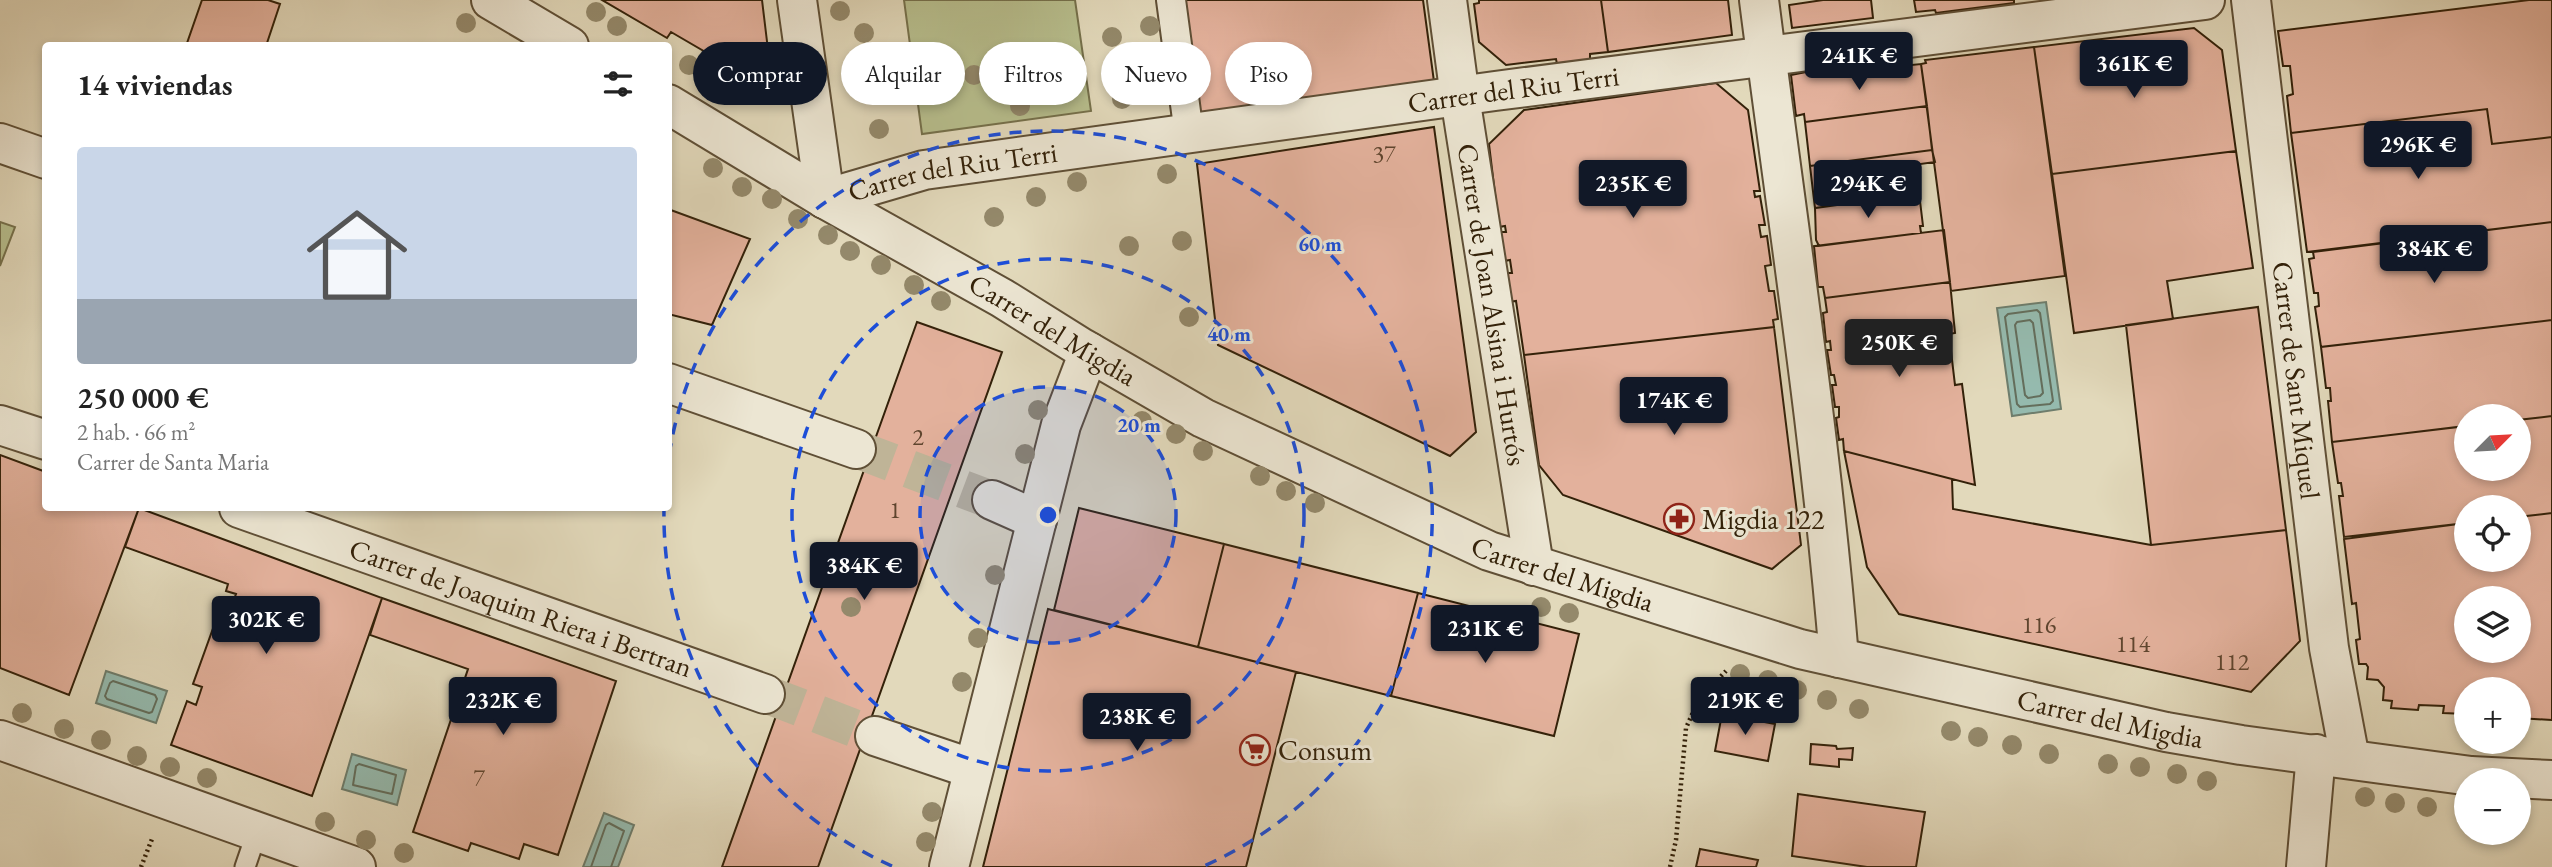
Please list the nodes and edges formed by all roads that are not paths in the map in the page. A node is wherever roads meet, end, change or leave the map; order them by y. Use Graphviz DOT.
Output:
graph roads {
  1 [pos="491,0"];
  2 [pos="796,0"];
  3 [pos="1171,0"];
  4 [pos="1447,0"];
  5 [pos="1759,0"];
  6 [pos="2205,0"];
  7 [pos="2251,0"];
  8 [pos="562,42"];
  9 [pos="1766,56"];
  10 [pos="1460,97"];
  11 [pos="672,106"];
  12 [pos="1189,134"];
  13 [pos="0,143"];
  14 [pos="42,158"];
  15 [pos="825,199"];
  16 [pos="1089,352"];
  17 [pos="672,384"];
  18 [pos="0,425"];
  19 [pos="42,439"];
  20 [pos="856,449"];
  21 [pos="992,500"];
  22 [pos="247,511"];
  23 [pos="1037,520"];
  24 [pos="1534,566"];
  25 [pos="1839,658"];
  26 [pos="765,694"];
  27 [pos="874,736"];
  28 [pos="0,740"];
  29 [pos="2333,756"];
  30 [pos="973,769"];
  31 [pos="2552,780"];
  32 [pos="257,832"];
  33 [pos="245,867"];
  34 [pos="356,867"];
  35 [pos="949,867"];
  36 [pos="2306,867"];
  1 -- 8 [label="street"];
  2 -- 15 [label="street"];
  3 -- 12 [label="street"];
  4 -- 10 [label="street, Carrer de Joan Alsina i Hurtós"];
  5 -- 9 [label="street"];
  6 -- 9 [label="street, Carrer del Riu Terri"];
  7 -- 29 [label="street, Carrer de Sant Miquel"];
  9 -- 10 [label="street, Carrer del Riu Terri"];
  9 -- 25 [label="street"];
  10 -- 12 [label="street, Carrer del Riu Terri"];
  10 -- 24 [label="street, Carrer de Joan Alsina i Hurtós"];
  11 -- 15 [label="street, Carrer del Migdia"];
  12 -- 15 [label="street, Carrer del Riu Terri"];
  13 -- 14 [label="street"];
  15 -- 16 [label="street, Carrer del Migdia"];
  16 -- 23 [label="street"];
  16 -- 24 [label="street, Carrer del Migdia"];
  17 -- 20 [label="street"];
  18 -- 19 [label="street"];
  21 -- 23 [label="street"];
  22 -- 26 [label="street, Carrer de Joaquim Riera i Bertran"];
  23 -- 30 [label="street"];
  24 -- 25 [label="street, Carrer del Migdia"];
  25 -- 29 [label="street, Carrer del Migdia"];
  27 -- 30 [label="street"];
  28 -- 32 [label="street"];
  29 -- 31 [label="street, Carrer del Migdia"];
  29 -- 36 [label="street, Carrer de Sant Miquel"];
  30 -- 35 [label="street"];
  32 -- 33 [label="lane"];
  32 -- 34 [label="street"];
}
